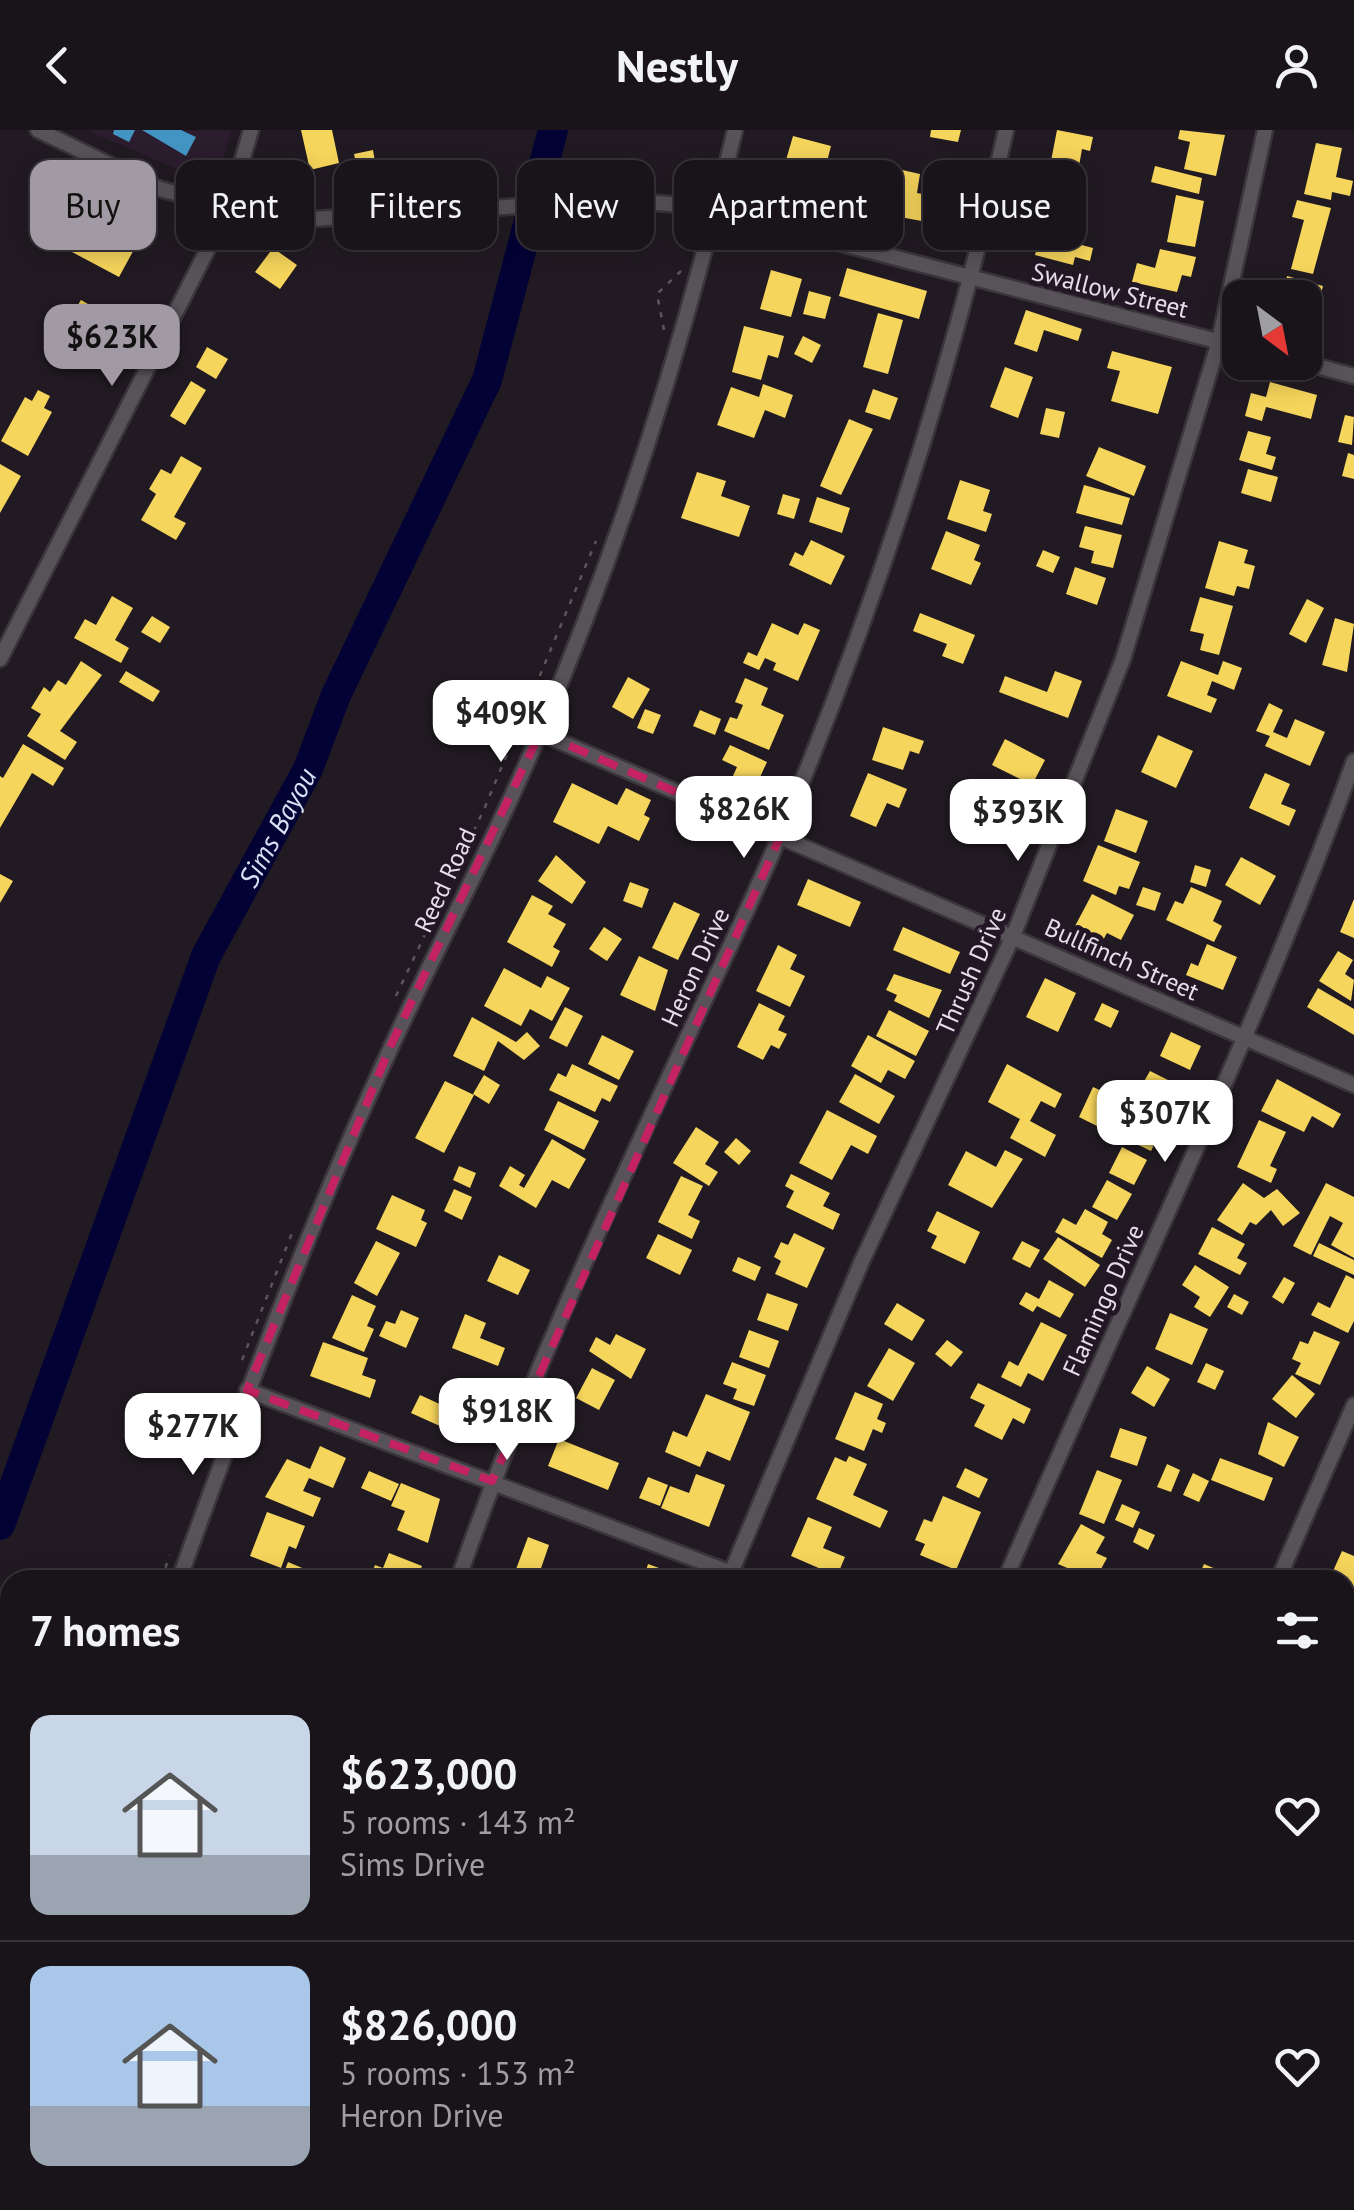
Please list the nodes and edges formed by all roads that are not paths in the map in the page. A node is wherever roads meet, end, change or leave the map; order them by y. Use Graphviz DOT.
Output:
graph roads {
  1 [pos="38,130"];
  2 [pos="251,130"];
  3 [pos="735,130"];
  4 [pos="1006,130"];
  5 [pos="1265,130"];
  6 [pos="242,160"];
  7 [pos="728,160"];
  8 [pos="176,193"];
  9 [pos="674,205"];
  10 [pos="314,220"];
  11 [pos="207,250"];
  12 [pos="705,250"];
  13 [pos="864,250"];
  14 [pos="973,278"];
  15 [pos="1219,341"];
  16 [pos="1222,342"];
  17 [pos="1322,367"];
  18 [pos="1354,376"];
  19 [pos="0,659"];
  20 [pos="540,733"];
  21 [pos="1354,761"];
  22 [pos="780,837"];
  23 [pos="1014,936"];
  24 [pos="1248,1039"];
  25 [pos="1354,1085"];
  26 [pos="248,1390"];
  27 [pos="1354,1405"];
  28 [pos="492,1481"];
  29 [pos="183,1570"];
  30 [pos="461,1570"];
  31 [pos="715,1570"];
  32 [pos="733,1570"];
  33 [pos="1009,1570"];
  34 [pos="1282,1570"];
  1 -- 8 [label="street, Swallow Street"];
  2 -- 6 [label="street"];
  3 -- 7 [label="street, Reed Road"];
  4 -- 14 [label="street, Heron Drive"];
  5 -- 15 [label="street, Thrush Drive"];
  9 -- 10 [label="street, Swallow Street"];
  11 -- 19 [label="street"];
  12 -- 20 [label="street, Reed Road"];
  13 -- 14 [label="street, Swallow Street"];
  14 -- 15 [label="street, Swallow Street"];
  14 -- 22 [label="street, Heron Drive"];
  15 -- 16 [label="street, Swallow Street"];
  15 -- 23 [label="street, Thrush Drive"];
  17 -- 18 [label="street"];
  20 -- 22 [label="street, Bullfinch Street"];
  20 -- 26 [label="street, Reed Road"];
  21 -- 24 [label="street, Flamingo Drive"];
  22 -- 23 [label="street, Bullfinch Street"];
  22 -- 28 [label="street, Heron Drive"];
  23 -- 24 [label="street, Bullfinch Street"];
  23 -- 32 [label="street, Thrush Drive"];
  24 -- 25 [label="street, Bullfinch Street"];
  24 -- 33 [label="street, Flamingo Drive"];
  26 -- 28 [label="street"];
  26 -- 29 [label="street, Reed Road"];
  27 -- 34 [label="street"];
  28 -- 30 [label="street, Heron Drive"];
  28 -- 31 [label="street"];
}
